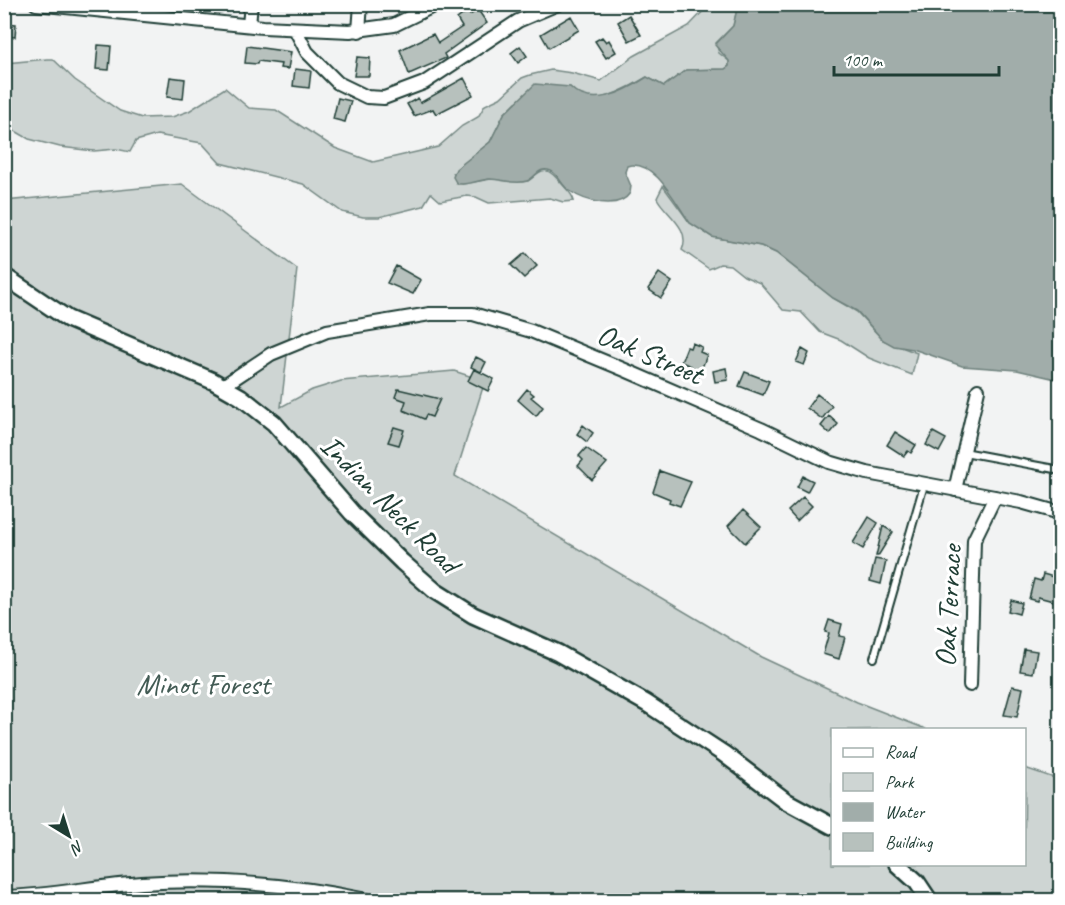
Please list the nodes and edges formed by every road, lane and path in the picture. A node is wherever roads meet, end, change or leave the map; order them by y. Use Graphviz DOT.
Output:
graph roads {
  1 [pos="36,4"];
  2 [pos="251,4"];
  3 [pos="361,4"];
  4 [pos="437,4"];
  5 [pos="558,4"];
  6 [pos="140,9"];
  7 [pos="249,25"];
  8 [pos="295,29"];
  9 [pos="358,31"];
  10 [pos="4,276"];
  11 [pos="223,386"];
  12 [pos="978,390"];
  13 [pos="964,452"];
  14 [pos="1060,470"];
  15 [pos="924,485"];
  16 [pos="955,490"];
  17 [pos="995,497"];
  18 [pos="1060,513"];
  19 [pos="874,658"];
  20 [pos="970,685"];
  21 [pos="831,825"];
  22 [pos="899,866"];
  23 [pos="4,897"];
  24 [pos="366,900"];
  25 [pos="929,900"];
  1 -- 6 [label="street"];
  2 -- 7 [label="street"];
  3 -- 9 [label="street"];
  4 -- 9 [label="street"];
  5 -- 8 [label="street"];
  6 -- 7 [label="street"];
  7 -- 8 [label="street"];
  8 -- 9 [label="street"];
  10 -- 11 [label="street, Indian Neck Road"];
  11 -- 15 [label="street, Oak Street"];
  11 -- 21 [label="street, Indian Neck Road"];
  12 -- 13 [label="street"];
  13 -- 14 [label="lane"];
  13 -- 16 [label="street"];
  15 -- 16 [label="street, Oak Street"];
  15 -- 19 [label="lane"];
  16 -- 17 [label="street, Oak Street"];
  17 -- 18 [label="street, Oak Street"];
  17 -- 20 [label="street, Oak Terrace"];
  22 -- 25 [label="street"];
  23 -- 24 [label="street"];
}
